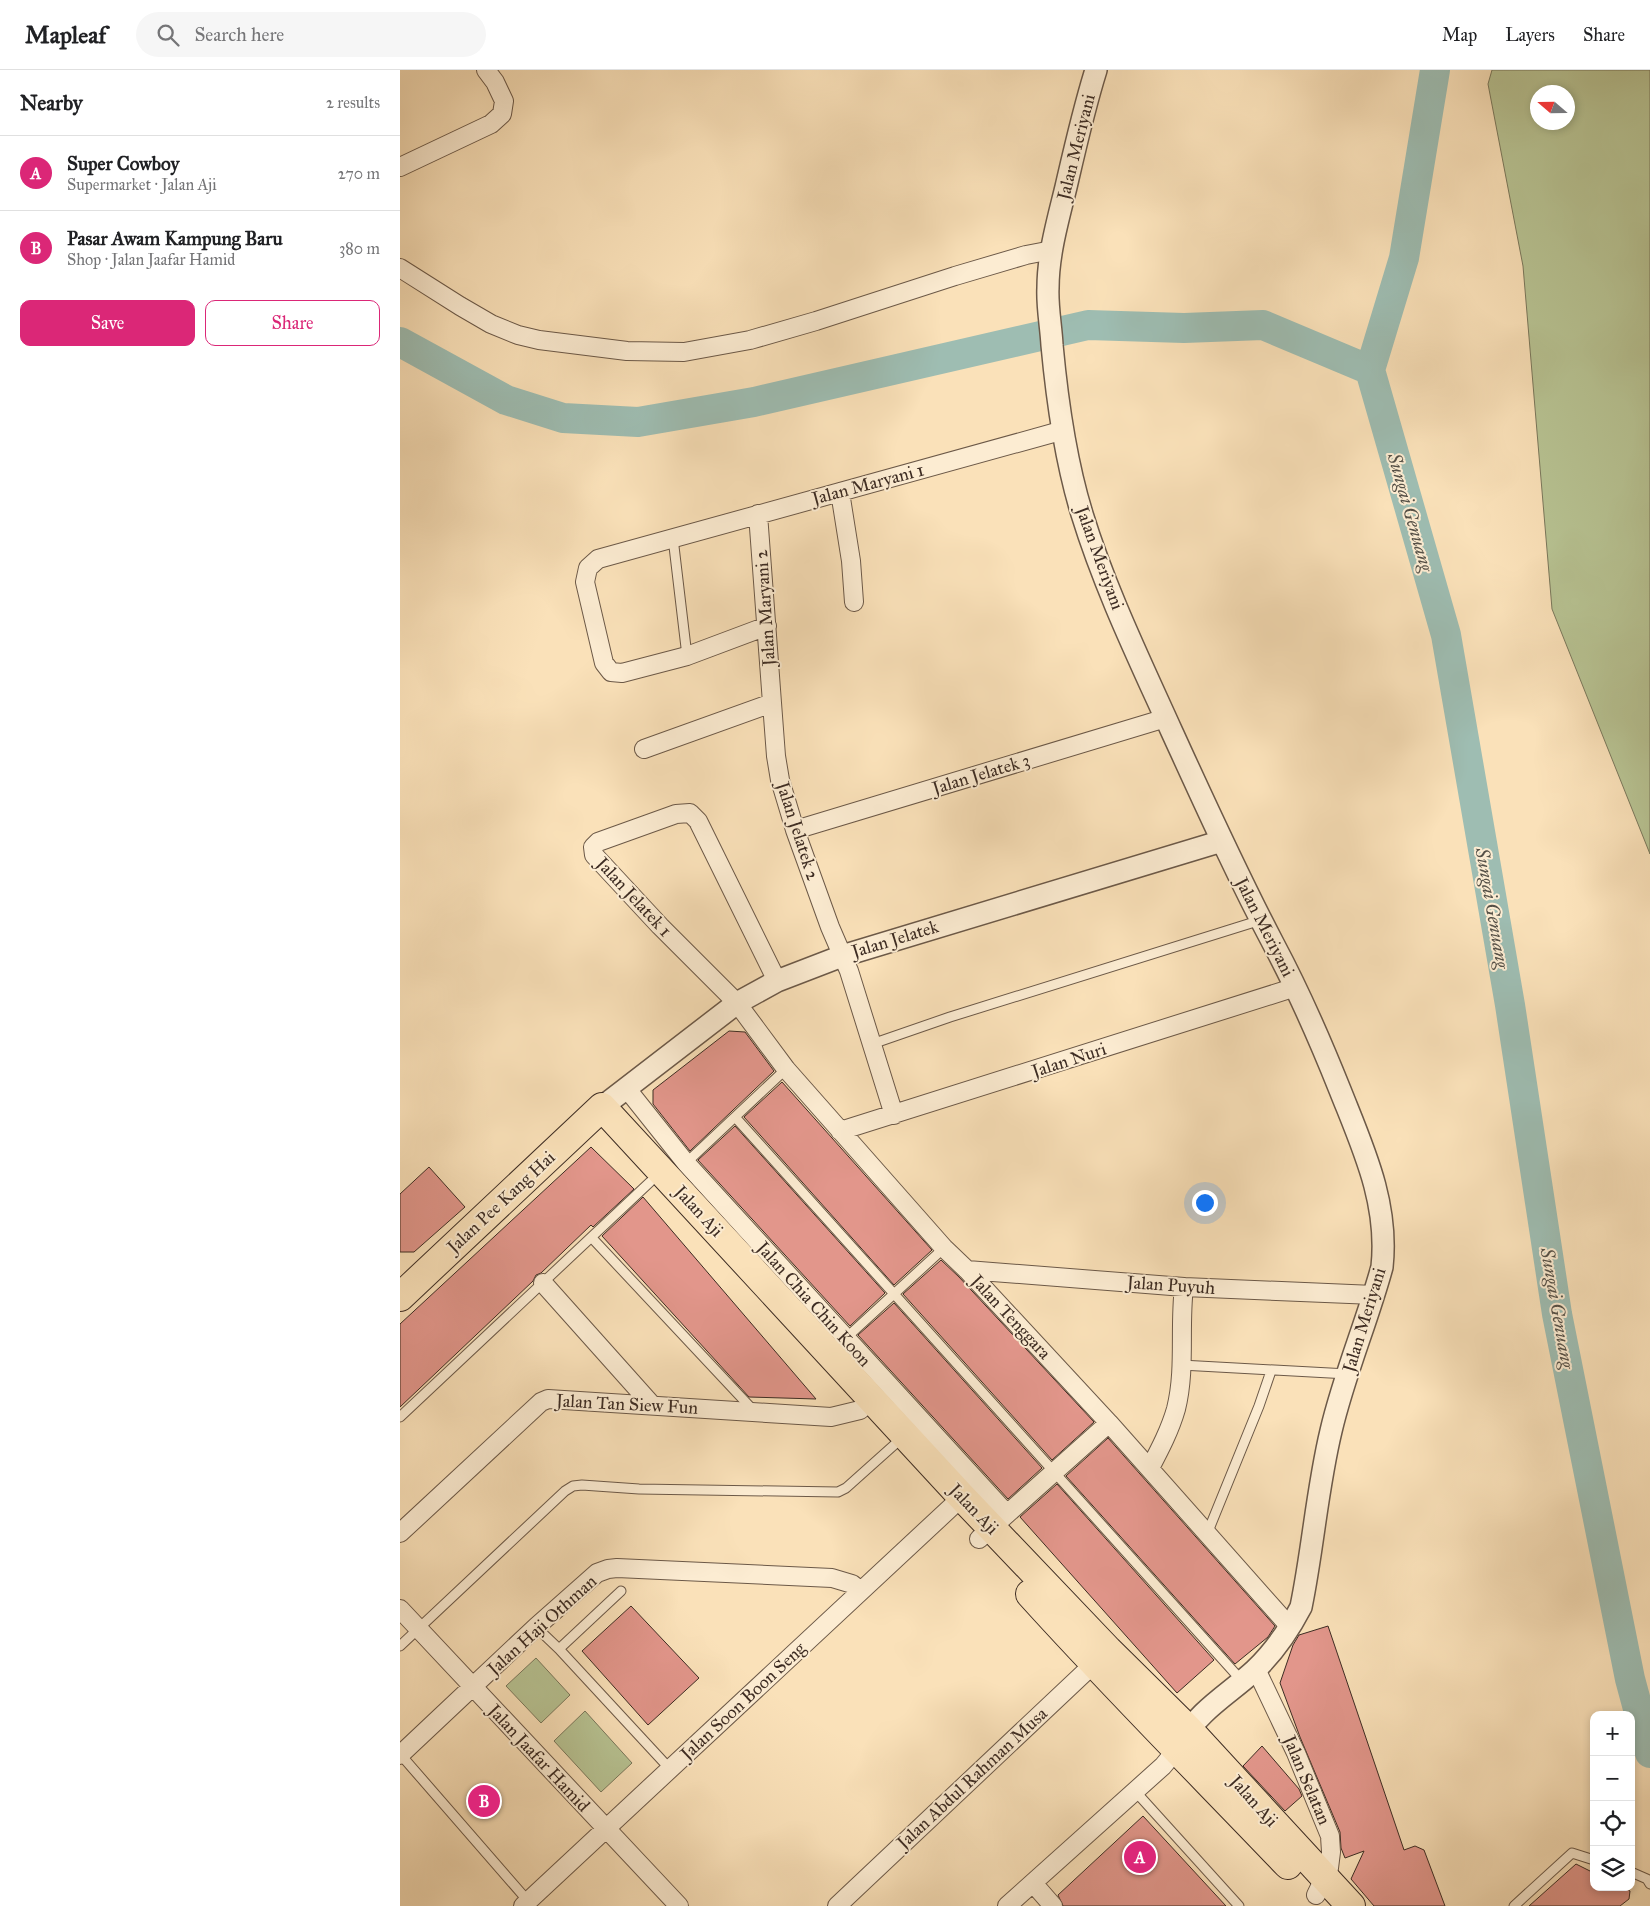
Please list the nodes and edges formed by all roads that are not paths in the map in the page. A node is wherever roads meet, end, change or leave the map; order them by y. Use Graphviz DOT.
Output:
graph roads {
  1 [pos="486,70"];
  2 [pos="1096,70"];
  3 [pos="400,167"];
  4 [pos="1052,250"];
  5 [pos="400,268"];
  6 [pos="1064,430"];
  7 [pos="840,492"];
  8 [pos="758,514"];
  9 [pos="673,538"];
  10 [pos="854,602"];
  11 [pos="767,626"];
  12 [pos="687,656"];
  13 [pos="772,703"];
  14 [pos="1166,718"];
  15 [pos="644,749"];
  16 [pos="795,830"];
  17 [pos="1222,841"];
  18 [pos="1261,920"];
  19 [pos="842,956"];
  20 [pos="777,981"];
  21 [pos="1296,987"];
  22 [pos="737,1003"];
  23 [pos="872,1044"];
  24 [pos="786,1069"];
  25 [pos="627,1089"];
  26 [pos="596,1112"];
  27 [pos="894,1115"];
  28 [pos="735,1117"];
  29 [pos="840,1131"];
  30 [pos="668,1174"];
  31 [pos="592,1238"];
  32 [pos="944,1248"];
  33 [pos="412,1270"];
  34 [pos="967,1270"];
  35 [pos="543,1283"];
  36 [pos="1184,1286"];
  37 [pos="894,1294"];
  38 [pos="1374,1295"];
  39 [pos="400,1297"];
  40 [pos="846,1338"];
  41 [pos="1181,1365"];
  42 [pos="1271,1371"];
  43 [pos="1348,1374"];
  44 [pos="866,1404"];
  45 [pos="652,1406"];
  46 [pos="755,1412"];
  47 [pos="400,1417"];
  48 [pos="1109,1422"];
  49 [pos="899,1440"];
  50 [pos="1150,1468"];
  51 [pos="1054,1472"];
  52 [pos="956,1503"];
  53 [pos="993,1527"];
  54 [pos="400,1533"];
  55 [pos="1207,1534"];
  56 [pos="621,1591"];
  57 [pos="861,1591"];
  58 [pos="400,1610"];
  59 [pos="536,1627"];
  60 [pos="1290,1627"];
  61 [pos="418,1629"];
  62 [pos="400,1646"];
  63 [pos="559,1649"];
  64 [pos="1101,1657"];
  65 [pos="1249,1675"];
  66 [pos="473,1688"];
  67 [pos="1183,1739"];
  68 [pos="400,1755"];
  69 [pos="670,1769"];
  70 [pos="1135,1791"];
  71 [pos="606,1829"];
  72 [pos="1590,1859"];
  73 [pos="1635,1874"];
  74 [pos="1033,1882"];
  75 [pos="1650,1884"];
  76 [pos="1323,1893"];
  77 [pos="526,1904"];
  78 [pos="679,1906"];
  79 [pos="837,1906"];
  80 [pos="1008,1906"];
  81 [pos="1053,1906"];
  82 [pos="1239,1906"];
  83 [pos="1351,1906"];
  84 [pos="1514,1906"];
  1 -- 3 [label="street"];
  2 -- 4 [label="street, Jalan Meriyani"];
  4 -- 5 [label="street"];
  4 -- 6 [label="street, Jalan Meriyani"];
  6 -- 7 [label="street, Jalan Maryani 1"];
  6 -- 14 [label="street, Jalan Meriyani"];
  7 -- 8 [label="street, Jalan Maryani 1"];
  7 -- 10 [label="street"];
  8 -- 9 [label="street, Jalan Maryani 1"];
  8 -- 11 [label="street, Jalan Maryani 2"];
  9 -- 12 [label="lane"];
  9 -- 12 [label="street, Jalan Maryani 1"];
  11 -- 12 [label="street"];
  11 -- 13 [label="street, Jalan Maryani 2"];
  13 -- 15 [label="street"];
  13 -- 16 [label="street, Jalan Jelatek 2"];
  14 -- 16 [label="street, Jalan Jelatek 3"];
  14 -- 17 [label="street, Jalan Meriyani"];
  16 -- 19 [label="street, Jalan Jelatek 2"];
  17 -- 18 [label="street, Jalan Meriyani"];
  17 -- 19 [label="street, Jalan Jelatek"];
  18 -- 21 [label="street, Jalan Meriyani"];
  18 -- 23 [label="lane"];
  19 -- 20 [label="street, Jalan Jelatek"];
  19 -- 23 [label="street, Jalan Jelatek 2"];
  20 -- 22 [label="street, Jalan Jelatek"];
  20 -- 22 [label="street, Jalan Jelatek 1"];
  21 -- 27 [label="street, Jalan Nuri"];
  21 -- 38 [label="street, Jalan Meriyani"];
  22 -- 24 [label="street, Jalan Tenggara"];
  22 -- 25 [label="street, Jalan Jelatek"];
  23 -- 27 [label="street, Jalan Jelatek 2"];
  24 -- 28 [label="lane"];
  24 -- 29 [label="street, Jalan Tenggara"];
  25 -- 26 [label="street, Jalan Jelatek"];
  25 -- 30 [label="street, Jalan Chia Chin Koon"];
  26 -- 30 [label="main road, Jalan Aji"];
  26 -- 33 [label="main road, Jalan Pee Kang Hai"];
  27 -- 29 [label="street, Jalan Nuri"];
  28 -- 30 [label="lane"];
  28 -- 37 [label="lane"];
  29 -- 32 [label="street, Jalan Tenggara"];
  30 -- 31 [label="lane"];
  30 -- 40 [label="street, Jalan Chia Chin Koon"];
  30 -- 44 [label="main road, Jalan Aji"];
  31 -- 35 [label="lane"];
  31 -- 46 [label="lane"];
  32 -- 34 [label="street, Jalan Tenggara"];
  32 -- 37 [label="lane"];
  33 -- 39 [label="main road, Jalan Pee Kang Hai"];
  34 -- 36 [label="street, Jalan Puyuh"];
  34 -- 48 [label="street, Jalan Tenggara"];
  35 -- 45 [label="street"];
  35 -- 47 [label="lane"];
  36 -- 38 [label="street, Jalan Puyuh"];
  36 -- 41 [label="street"];
  37 -- 40 [label="lane"];
  37 -- 51 [label="lane"];
  38 -- 43 [label="street, Jalan Meriyani"];
  40 -- 53 [label="street, Jalan Chia Chin Koon"];
  41 -- 42 [label="lane"];
  41 -- 50 [label="street"];
  42 -- 43 [label="lane"];
  42 -- 55 [label="lane"];
  43 -- 60 [label="street, Jalan Meriyani"];
  44 -- 46 [label="street, Jalan Tan Siew Fun"];
  44 -- 49 [label="main road, Jalan Aji"];
  45 -- 46 [label="street, Jalan Tan Siew Fun"];
  45 -- 54 [label="street, Jalan Tan Siew Fun"];
  48 -- 50 [label="street, Jalan Tenggara"];
  48 -- 51 [label="street"];
  49 -- 52 [label="main road, Jalan Aji"];
  49 -- 61 [label="lane"];
  50 -- 55 [label="street, Jalan Tenggara"];
  51 -- 53 [label="street"];
  51 -- 65 [label="lane"];
  52 -- 53 [label="main road, Jalan Aji"];
  52 -- 57 [label="street, Jalan Soon Boon Seng"];
  53 -- 64 [label="main road, Jalan Aji"];
  55 -- 60 [label="street, Jalan Tenggara"];
  56 -- 63 [label="lane"];
  57 -- 59 [label="street, Jalan Haji Othman"];
  57 -- 69 [label="street, Jalan Soon Boon Seng"];
  58 -- 61 [label="street, Jalan Jaafar Hamid"];
  59 -- 63 [label="lane"];
  59 -- 66 [label="street, Jalan Haji Othman"];
  60 -- 65 [label="street, Jalan Meriyani"];
  61 -- 62 [label="lane"];
  61 -- 66 [label="street, Jalan Jaafar Hamid"];
  63 -- 69 [label="lane"];
  64 -- 67 [label="main road, Jalan Aji"];
  64 -- 79 [label="street, Jalan Abdul Rahman Musa"];
  65 -- 67 [label="street, Jalan Meriyani"];
  65 -- 76 [label="street, Jalan Selatan"];
  66 -- 68 [label="street, Jalan Haji Othman"];
  66 -- 71 [label="street, Jalan Jaafar Hamid"];
  67 -- 70 [label="street"];
  67 -- 76 [label="main road, Jalan Aji"];
  68 -- 77 [label="lane"];
  69 -- 71 [label="street, Jalan Soon Boon Seng"];
  70 -- 74 [label="street"];
  70 -- 82 [label="lane"];
  71 -- 77 [label="street, Jalan Soon Boon Seng"];
  71 -- 78 [label="street, Jalan Jaafar Hamid"];
  72 -- 84 [label="lane"];
  73 -- 75 [label="lane"];
  74 -- 80 [label="street"];
  74 -- 81 [label="street"];
  76 -- 83 [label="main road, Jalan Aji"];
}
